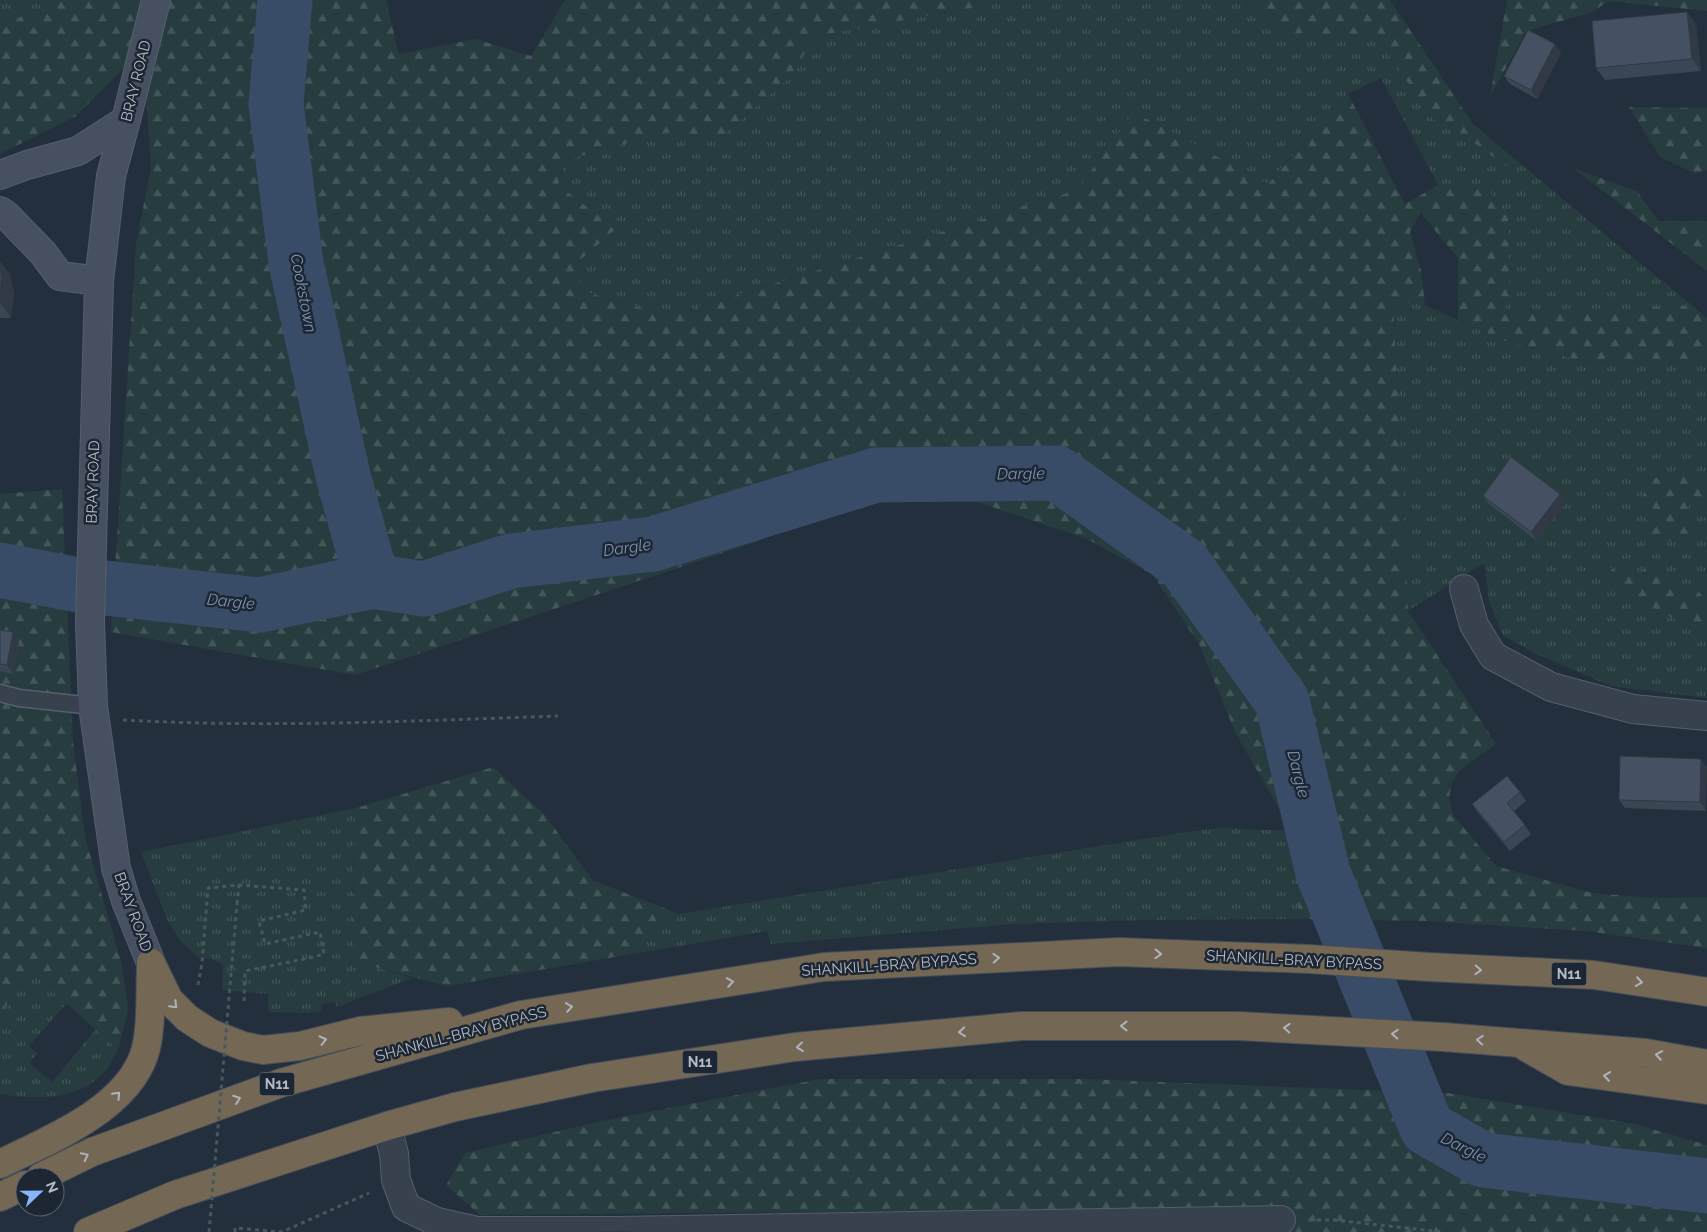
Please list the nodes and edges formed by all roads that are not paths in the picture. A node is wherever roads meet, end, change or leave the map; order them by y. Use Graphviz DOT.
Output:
graph roads {
  1 [pos="156,0"];
  2 [pos="126,120"];
  3 [pos="0,175"];
  4 [pos="0,211"];
  5 [pos="99,281"];
  6 [pos="1464,589"];
  7 [pos="0,693"];
  8 [pos="93,706"];
  9 [pos="1707,716"];
  10 [pos="151,963"];
  11 [pos="1707,992"];
  12 [pos="521,1015"];
  13 [pos="1518,1043"];
  14 [pos="1707,1064"];
  15 [pos="1707,1090"];
  16 [pos="387,1126"];
  17 [pos="0,1164"];
  18 [pos="61,1167"];
  19 [pos="15,1190"];
  20 [pos="0,1197"];
  21 [pos="141,1209"];
  22 [pos="1281,1220"];
  23 [pos="88,1232"];
  24 [pos="112,1232"];
  1 -- 2 [label="main road, BRAY ROAD"];
  2 -- 3 [label="main road"];
  2 -- 5 [label="main road, BRAY ROAD"];
  4 -- 5 [label="main road"];
  5 -- 8 [label="main road, BRAY ROAD"];
  6 -- 9 [label="street"];
  7 -- 8 [label="lane"];
  8 -- 10 [label="main road, BRAY ROAD"];
  10 -- 12 [label="highway, N11, one-way"];
  17 -- 10 [label="highway, one-way"];
  12 -- 11 [label="highway, SHANKILL-BRAY BYPASS / N11, one-way"];
  18 -- 12 [label="highway, SHANKILL-BRAY BYPASS / N11, one-way"];
  14 -- 13 [label="highway, N11, one-way"];
  15 -- 13 [label="highway, N11, one-way"];
  13 -- 16 [label="highway, N11, one-way"];
  16 -- 21 [label="highway, N11"];
  16 -- 22 [label="street"];
  19 -- 20 [label="highway"];
  21 -- 23 [label="highway, N11"];
  21 -- 24 [label="highway, N11"];
}
